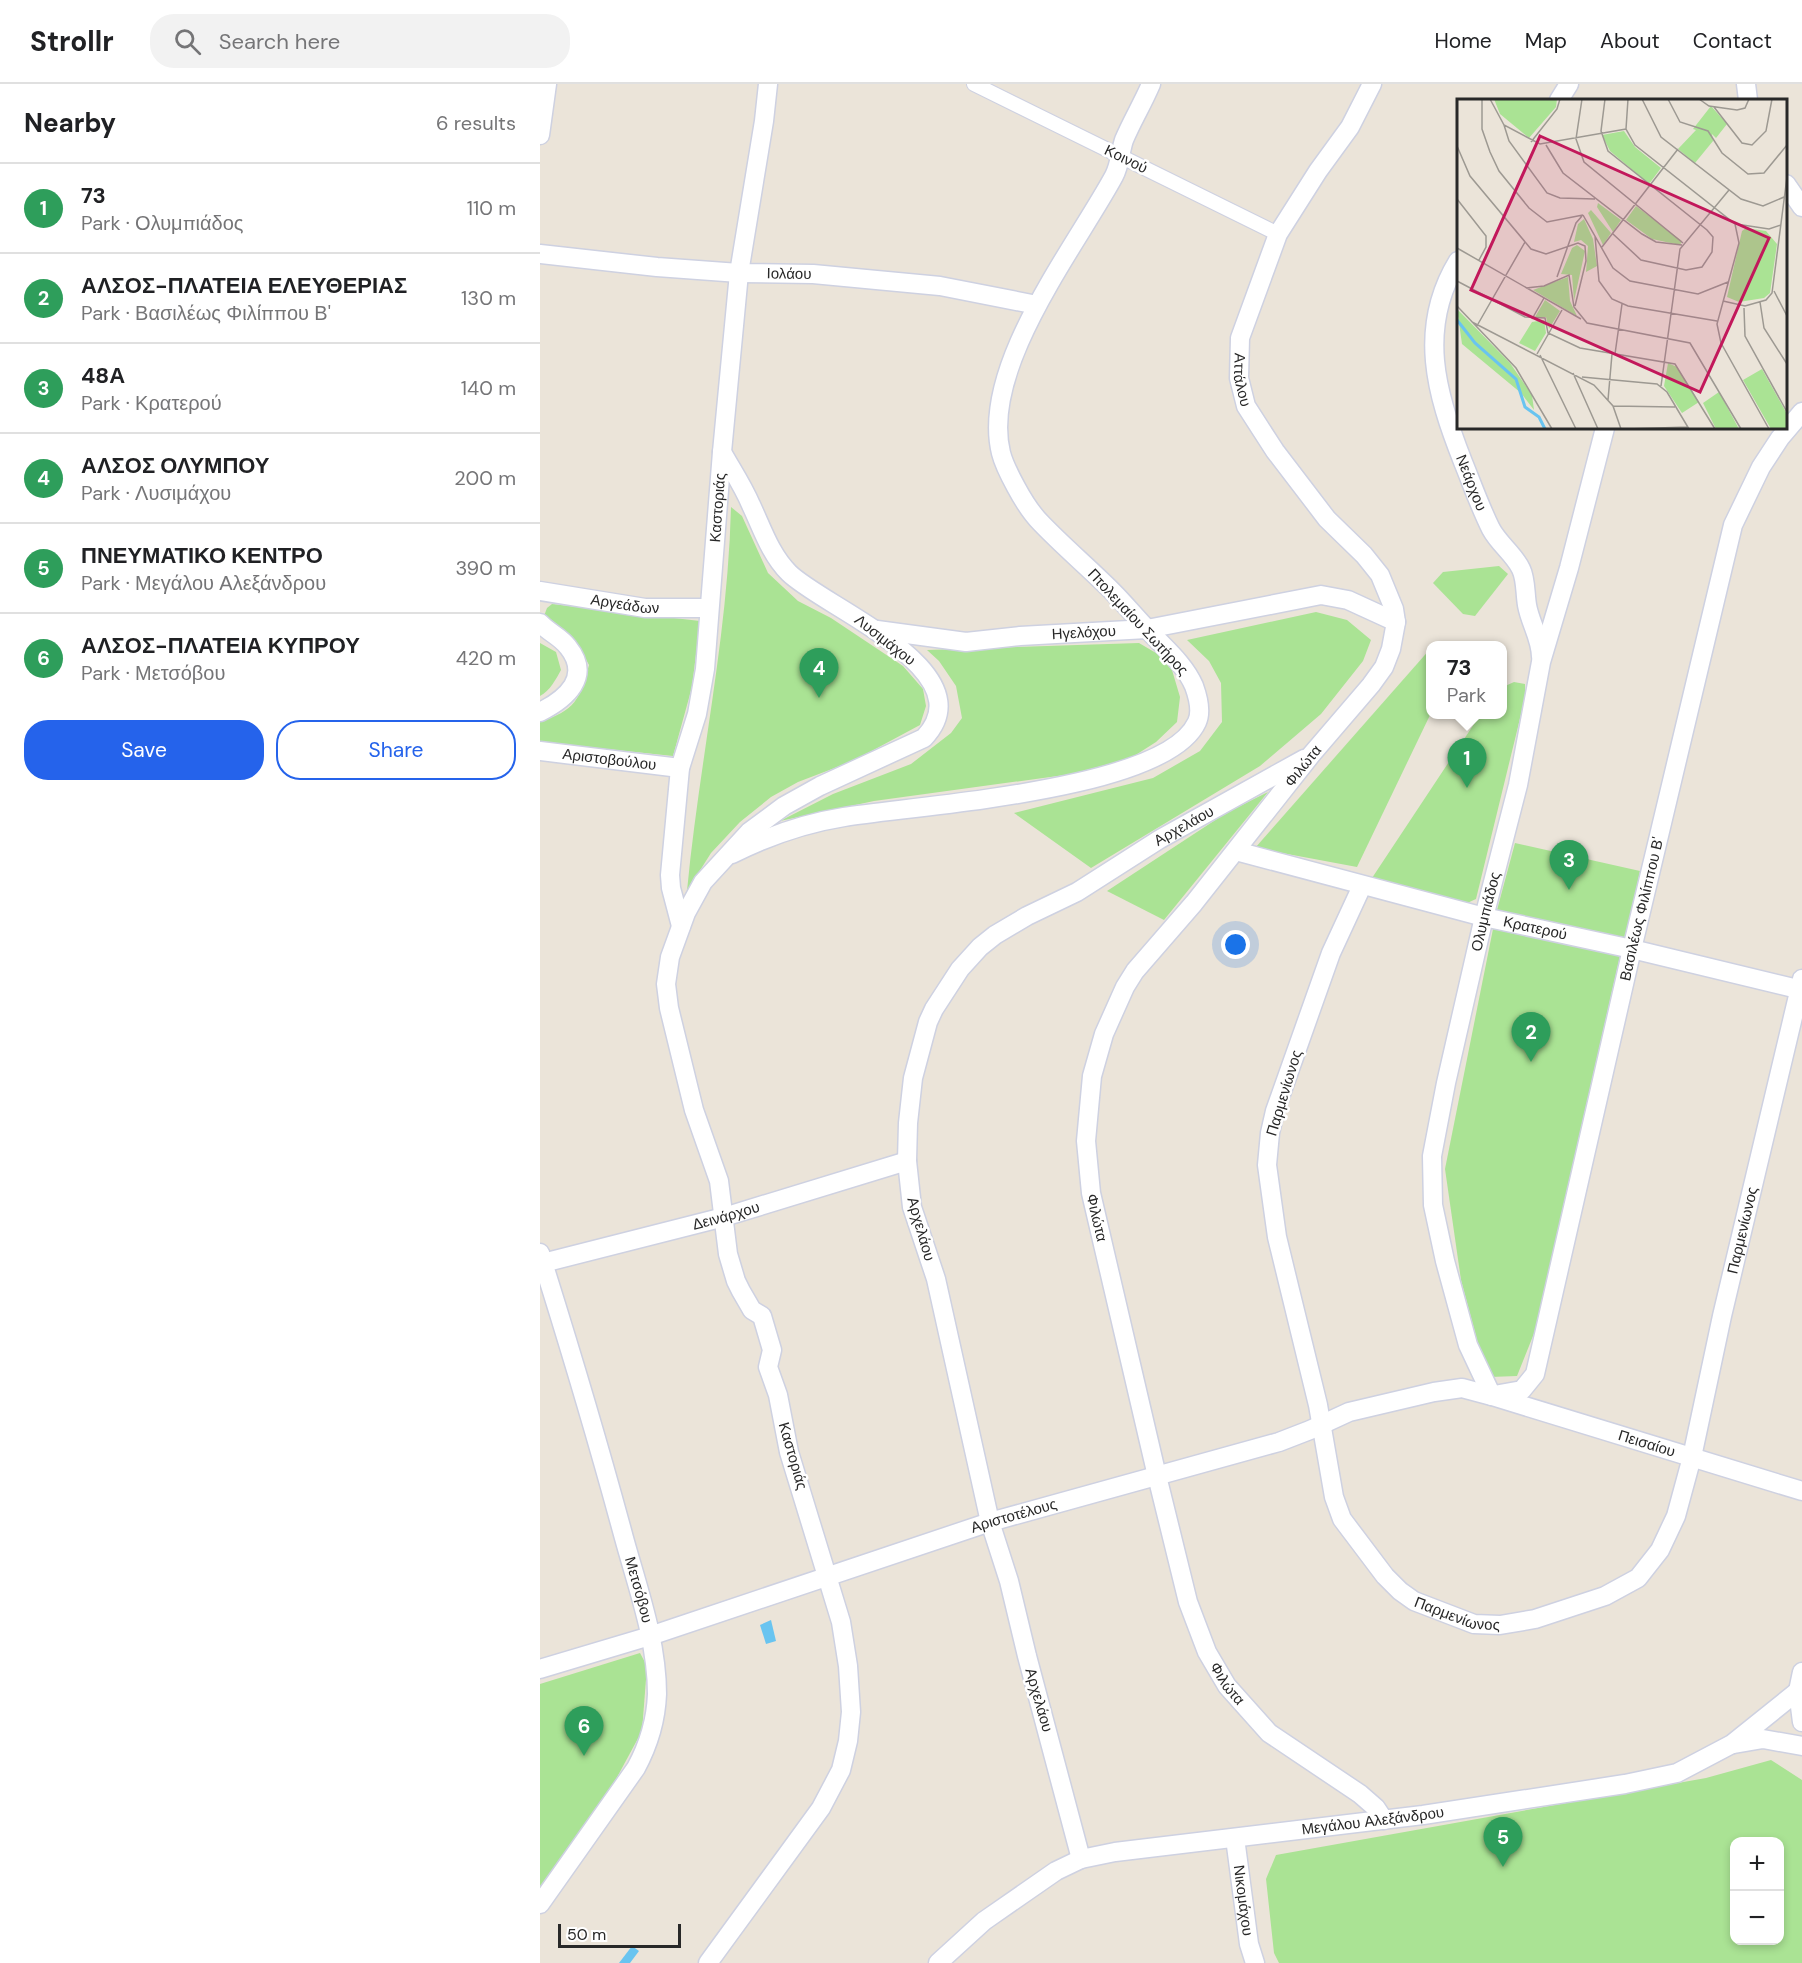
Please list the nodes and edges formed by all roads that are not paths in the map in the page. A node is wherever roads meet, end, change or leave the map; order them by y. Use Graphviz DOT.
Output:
graph roads {
  1 [pos="547,84"];
  2 [pos="768,84"];
  3 [pos="974,84"];
  4 [pos="1151,84"];
  5 [pos="1372,84"];
  6 [pos="1569,84"];
  7 [pos="1746,84"];
  8 [pos="1560,99"];
  9 [pos="1748,99"];
  10 [pos="540,135"];
  11 [pos="1120,156"];
  12 [pos="1787,187"];
  13 [pos="1802,207"];
  14 [pos="1278,234"];
  15 [pos="540,254"];
  16 [pos="1457,263"];
  17 [pos="739,273"];
  18 [pos="1037,305"];
  19 [pos="1802,412"];
  20 [pos="1605,429"];
  21 [pos="722,452"];
  22 [pos="540,591"];
  23 [pos="709,608"];
  24 [pos="1396,622"];
  25 [pos="540,623"];
  26 [pos="874,629"];
  27 [pos="1147,629"];
  28 [pos="1541,662"];
  29 [pos="540,712"];
  30 [pos="540,751"];
  31 [pos="1311,755"];
  32 [pos="680,768"];
  33 [pos="1236,850"];
  34 [pos="722,859"];
  35 [pos="1362,886"];
  36 [pos="1484,917"];
  37 [pos="681,926"];
  38 [pos="1632,949"];
  39 [pos="1801,986"];
  40 [pos="907,1161"];
  41 [pos="724,1217"];
  42 [pos="542,1258"];
  43 [pos="1492,1396"];
  44 [pos="1322,1424"];
  45 [pos="1692,1457"];
  46 [pos="1157,1476"];
  47 [pos="1802,1491"];
  48 [pos="990,1522"];
  49 [pos="828,1576"];
  50 [pos="650,1635"];
  51 [pos="540,1669"];
  52 [pos="1802,1672"];
  53 [pos="1798,1691"];
  54 [pos="1802,1722"];
  55 [pos="1732,1744"];
  56 [pos="1802,1746"];
  57 [pos="1384,1820"];
  58 [pos="1235,1838"];
  59 [pos="1081,1858"];
  60 [pos="540,1904"];
  61 [pos="708,1963"];
  62 [pos="938,1963"];
  63 [pos="1255,1963"];
  1 -- 10 [label="street"];
  2 -- 17 [label="street, Καστοριάς"];
  3 -- 11 [label="street, Κοινού"];
  4 -- 11 [label="street, Πτολεμαίου Σωτήρος"];
  5 -- 14 [label="street, Αττάλου"];
  6 -- 8 [label="street"];
  7 -- 9 [label="street"];
  11 -- 14 [label="street, Κοινού"];
  11 -- 18 [label="street, Πτολεμαίου Σωτήρος"];
  12 -- 13 [label="street"];
  14 -- 24 [label="street, Αττάλου"];
  15 -- 17 [label="street, Ιολάου"];
  16 -- 28 [label="street, Νεάρχου"];
  17 -- 18 [label="street, Ιολάου"];
  17 -- 21 [label="street, Καστοριάς"];
  18 -- 27 [label="street, Πτολεμαίου Σωτήρος"];
  19 -- 38 [label="street, Βασιλέως Φιλίππου Β'"];
  20 -- 28 [label="street, Ολυμπιάδος"];
  21 -- 23 [label="street, Καστοριάς"];
  21 -- 26 [label="street, Λυσιμάχου"];
  22 -- 23 [label="street, Αργεάδων"];
  23 -- 32 [label="street, Καστοριάς"];
  24 -- 27 [label="street, Ηγελόχου"];
  24 -- 31 [label="street, Φιλώτα"];
  25 -- 29 [label="street"];
  26 -- 27 [label="street, Ηγελόχου"];
  26 -- 34 [label="street, Λυσιμάχου"];
  27 -- 34 [label="street, Πτολεμαίου Σωτήρος"];
  28 -- 36 [label="street, Ολυμπιάδος"];
  30 -- 32 [label="street, Αριστοβούλου"];
  31 -- 33 [label="street, Φιλώτα"];
  31 -- 40 [label="street, Αρχελάου"];
  32 -- 37 [label="street, Καστοριάς"];
  33 -- 35 [label="street, Κρατερού"];
  33 -- 46 [label="street, Φιλώτα"];
  34 -- 37 [label="street, Καστοριάς"];
  35 -- 36 [label="street, Κρατερού"];
  35 -- 44 [label="street, Παρμενίωνος"];
  36 -- 38 [label="street, Κρατερού"];
  36 -- 43 [label="street, Ολυμπιάδος"];
  37 -- 41 [label="street, Καστοριάς"];
  38 -- 39 [label="street, Κρατερού"];
  38 -- 43 [label="street, Βασιλέως Φιλίππου Β'"];
  39 -- 45 [label="street, Παρμενίωνος"];
  40 -- 41 [label="street, Δεινάρχου"];
  40 -- 48 [label="street, Αρχελάου"];
  41 -- 42 [label="street, Δεινάρχου"];
  41 -- 49 [label="street, Καστοριάς"];
  42 -- 50 [label="street, Μετσόβου"];
  43 -- 44 [label="street, Αριστοτέλους"];
  43 -- 45 [label="street, Πεισαίου"];
  44 -- 45 [label="street, Παρμενίωνος"];
  44 -- 46 [label="street, Αριστοτέλους"];
  45 -- 47 [label="street, Πεισαίου"];
  46 -- 48 [label="street, Αριστοτέλους"];
  46 -- 57 [label="street, Φιλώτα"];
  48 -- 49 [label="street, Αριστοτέλους"];
  48 -- 59 [label="street, Αρχελάου"];
  49 -- 50 [label="street, Αριστοτέλους"];
  49 -- 61 [label="street, Καστοριάς"];
  50 -- 51 [label="street, Αριστοτέλους"];
  50 -- 60 [label="street, Μετσόβου"];
  52 -- 53 [label="street"];
  53 -- 54 [label="street"];
  53 -- 55 [label="street, Μεγάλου Αλεξάνδρου"];
  55 -- 56 [label="street"];
  55 -- 57 [label="street, Μεγάλου Αλεξάνδρου"];
  57 -- 58 [label="street, Μεγάλου Αλεξάνδρου"];
  58 -- 59 [label="street, Μεγάλου Αλεξάνδρου"];
  58 -- 63 [label="street, Νικομάχου"];
  59 -- 62 [label="street, Μεγάλου Αλεξάνδρου"];
}
